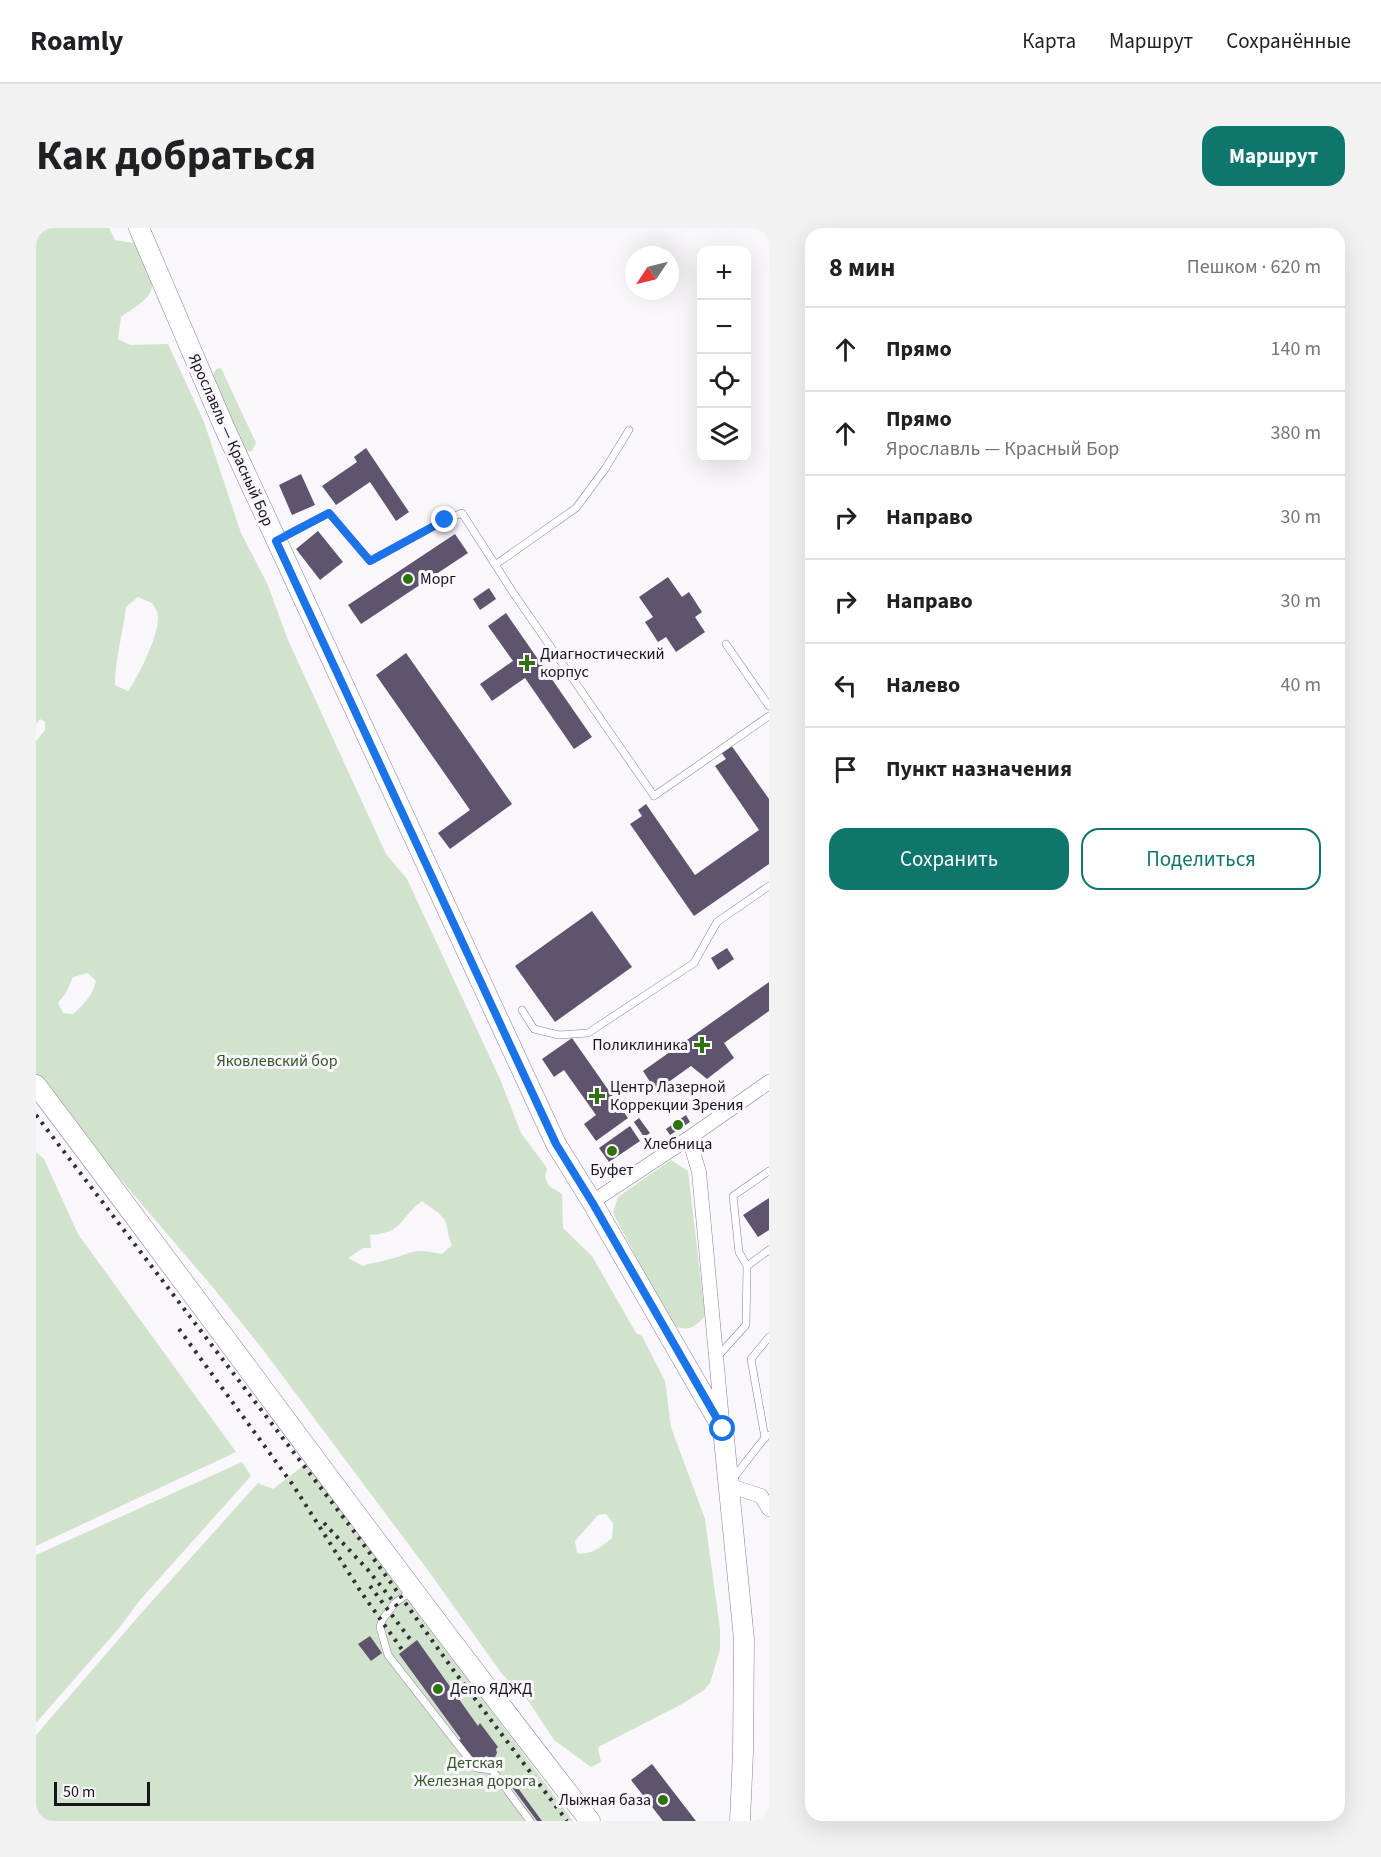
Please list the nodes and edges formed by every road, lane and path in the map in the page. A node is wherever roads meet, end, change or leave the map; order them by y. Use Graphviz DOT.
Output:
graph roads {
  1 [pos="139,228"];
  2 [pos="629,430"];
  3 [pos="276,541"];
  4 [pos="495,565"];
  5 [pos="726,644"];
  6 [pos="769,706"];
  7 [pos="769,716"];
  8 [pos="769,886"];
  9 [pos="522,1010"];
  10 [pos="769,1082"];
  11 [pos="36,1085"];
  12 [pos="689,1138"];
  13 [pos="769,1171"];
  14 [pos="592,1202"];
  15 [pos="769,1250"];
  16 [pos="747,1266"];
  17 [pos="769,1337"];
  18 [pos="716,1358"];
  19 [pos="723,1429"];
  20 [pos="767,1436"];
  21 [pos="728,1485"];
  22 [pos="766,1497"];
  23 [pos="412,1589"];
  24 [pos="530,1821"];
  25 [pos="590,1821"];
  26 [pos="740,1821"];
  1 -- 3 [label="street, Ярославль — Красный Бор"];
  2 -- 4 [label="lane"];
  3 -- 4 [label="lane"];
  3 -- 14 [label="street, Ярославль — Красный Бор"];
  4 -- 7 [label="lane"];
  5 -- 6 [label="lane"];
  8 -- 9 [label="lane"];
  10 -- 12 [label="street"];
  11 -- 23 [label="street"];
  12 -- 14 [label="street"];
  12 -- 18 [label="street"];
  13 -- 16 [label="lane"];
  14 -- 19 [label="street, Ярославль — Красный Бор"];
  15 -- 16 [label="lane"];
  16 -- 18 [label="lane"];
  17 -- 20 [label="lane"];
  18 -- 19 [label="street"];
  19 -- 21 [label="street"];
  20 -- 21 [label="lane"];
  21 -- 22 [label="street"];
  21 -- 26 [label="street"];
  23 -- 24 [label="lane"];
  23 -- 25 [label="street"];
}
